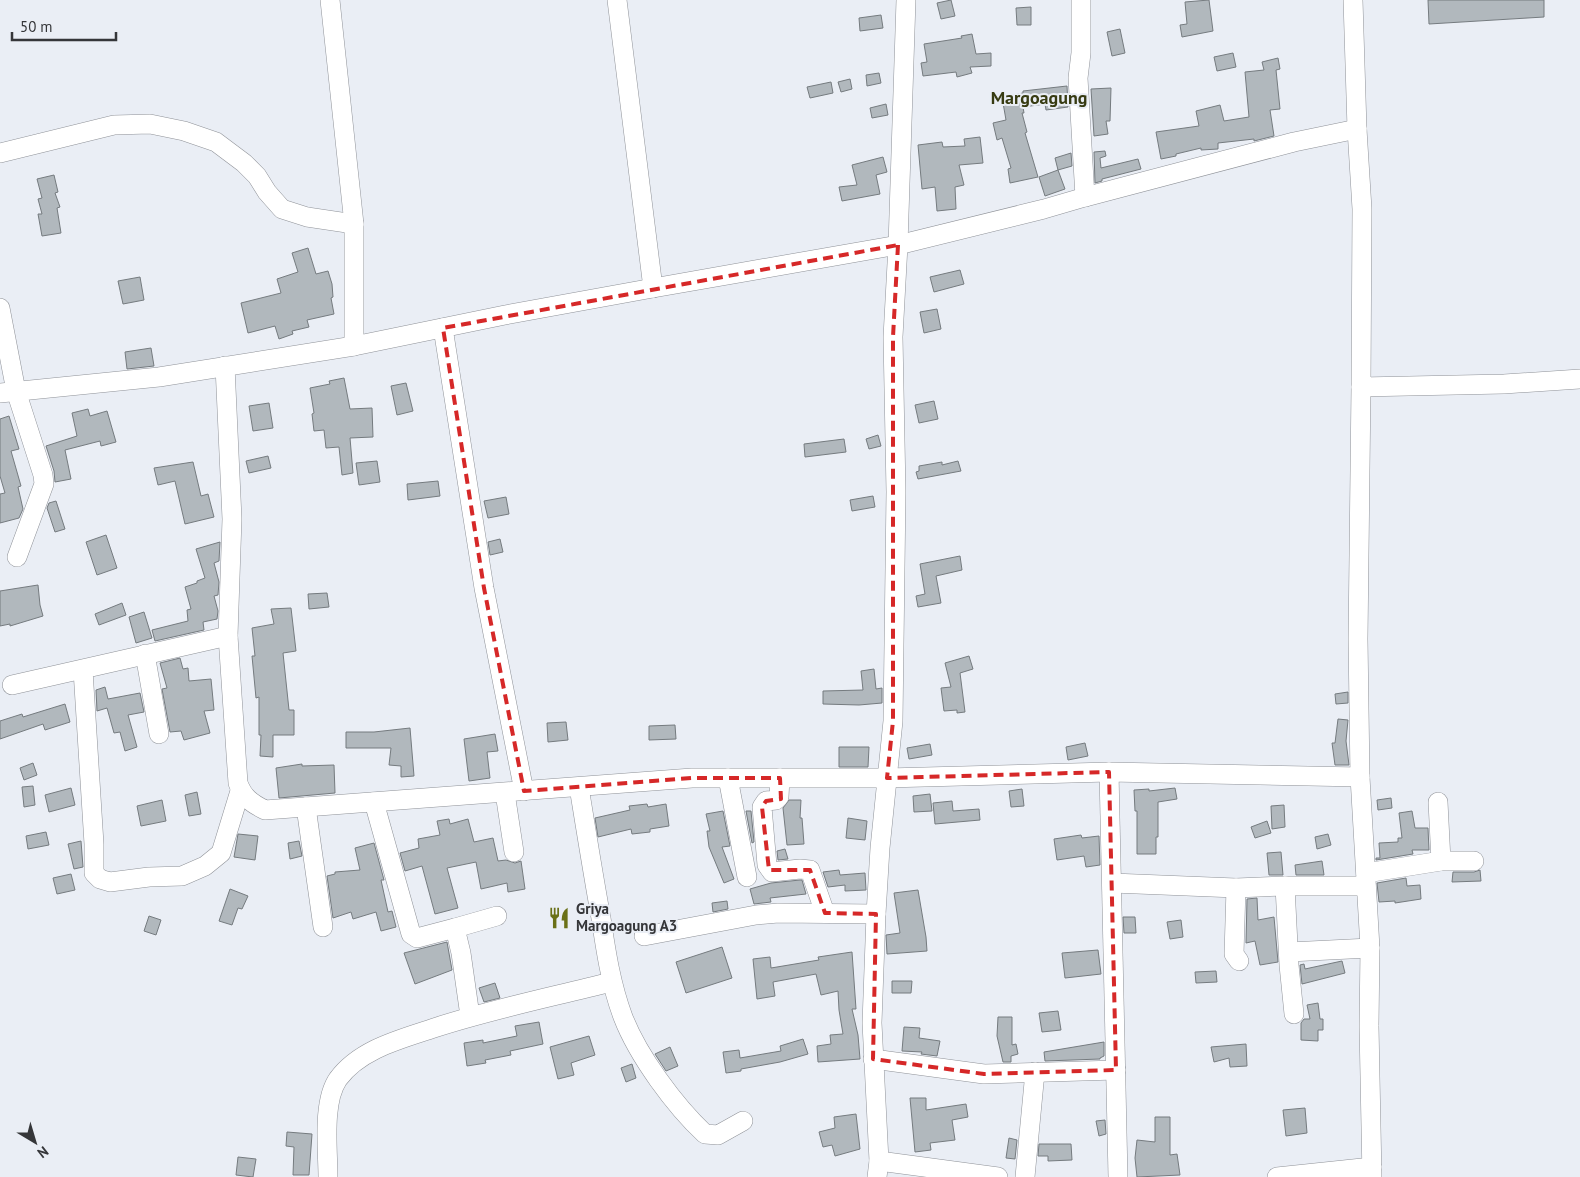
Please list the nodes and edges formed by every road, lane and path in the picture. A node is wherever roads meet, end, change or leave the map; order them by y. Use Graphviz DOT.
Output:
graph roads {
  1 [pos="330,0"];
  2 [pos="617,0"];
  3 [pos="906,0"];
  4 [pos="1081,0"];
  5 [pos="1353,0"];
  6 [pos="1357,129"];
  7 [pos="0,153"];
  8 [pos="1086,197"];
  9 [pos="354,224"];
  10 [pos="898,245"];
  11 [pos="653,288"];
  12 [pos="0,308"];
  13 [pos="443,328"];
  14 [pos="354,346"];
  15 [pos="225,366"];
  16 [pos="1580,379"];
  17 [pos="1361,387"];
  18 [pos="8,392"];
  19 [pos="17,557"];
  20 [pos="228,636"];
  21 [pos="145,654"];
  22 [pos="83,670"];
  23 [pos="12,686"];
  24 [pos="159,734"];
  25 [pos="1109,772"];
  26 [pos="1360,777"];
  27 [pos="728,778"];
  28 [pos="780,778"];
  29 [pos="887,778"];
  30 [pos="580,787"];
  31 [pos="240,790"];
  32 [pos="524,791"];
  33 [pos="505,793"];
  34 [pos="374,802"];
  35 [pos="1438,802"];
  36 [pos="306,807"];
  37 [pos="514,852"];
  38 [pos="1441,861"];
  39 [pos="1474,861"];
  40 [pos="747,877"];
  41 [pos="1366,880"];
  42 [pos="1112,884"];
  43 [pos="1285,886"];
  44 [pos="1236,888"];
  45 [pos="825,913"];
  46 [pos="876,914"];
  47 [pos="497,916"];
  48 [pos="323,927"];
  49 [pos="454,928"];
  50 [pos="644,936"];
  51 [pos="1370,948"];
  52 [pos="1289,952"];
  53 [pos="1239,961"];
  54 [pos="611,982"];
  55 [pos="1294,1014"];
  56 [pos="470,1016"];
  57 [pos="873,1059"];
  58 [pos="1116,1070"];
  59 [pos="1035,1072"];
  60 [pos="743,1121"];
  61 [pos="878,1169"];
  62 [pos="1372,1172"];
  63 [pos="328,1177"];
  64 [pos="998,1177"];
  65 [pos="1025,1177"];
  66 [pos="1118,1177"];
  67 [pos="1277,1177"];
  1 -- 9 [label="street"];
  2 -- 11 [label="street"];
  3 -- 10 [label="street"];
  4 -- 8 [label="street"];
  5 -- 6 [label="street"];
  6 -- 8 [label="street"];
  6 -- 17 [label="street"];
  7 -- 9 [label="street"];
  8 -- 10 [label="street"];
  9 -- 14 [label="street"];
  10 -- 11 [label="street"];
  10 -- 29 [label="street"];
  11 -- 13 [label="street"];
  12 -- 18 [label="street"];
  13 -- 14 [label="street"];
  13 -- 32 [label="street"];
  14 -- 15 [label="street"];
  15 -- 18 [label="street"];
  15 -- 20 [label="street"];
  16 -- 17 [label="street"];
  17 -- 26 [label="street"];
  18 -- 19 [label="street"];
  20 -- 21 [label="street"];
  20 -- 31 [label="street"];
  21 -- 22 [label="street"];
  21 -- 24 [label="street"];
  22 -- 23 [label="street"];
  22 -- 31 [label="street"];
  25 -- 26 [label="street"];
  25 -- 29 [label="street"];
  25 -- 42 [label="street"];
  26 -- 41 [label="street"];
  27 -- 28 [label="street"];
  27 -- 30 [label="street"];
  27 -- 40 [label="street"];
  28 -- 29 [label="street"];
  28 -- 45 [label="street"];
  29 -- 46 [label="street"];
  30 -- 32 [label="street"];
  30 -- 54 [label="street"];
  31 -- 36 [label="street"];
  32 -- 33 [label="street"];
  33 -- 34 [label="street"];
  33 -- 37 [label="street"];
  34 -- 36 [label="street"];
  34 -- 49 [label="street"];
  35 -- 38 [label="street"];
  36 -- 48 [label="street"];
  38 -- 39 [label="street"];
  38 -- 41 [label="street"];
  41 -- 43 [label="street"];
  41 -- 51 [label="street"];
  42 -- 44 [label="street"];
  42 -- 58 [label="street"];
  43 -- 44 [label="street"];
  43 -- 52 [label="street"];
  44 -- 53 [label="street"];
  45 -- 46 [label="street"];
  45 -- 50 [label="street"];
  46 -- 57 [label="street"];
  47 -- 49 [label="street"];
  49 -- 56 [label="street"];
  51 -- 52 [label="street"];
  51 -- 62 [label="street"];
  52 -- 55 [label="street"];
  54 -- 56 [label="street"];
  54 -- 60 [label="street"];
  56 -- 63 [label="street"];
  57 -- 59 [label="street"];
  57 -- 61 [label="street"];
  58 -- 59 [label="street"];
  58 -- 66 [label="street"];
  59 -- 65 [label="street"];
  61 -- 64 [label="street"];
  62 -- 67 [label="street"];
}
